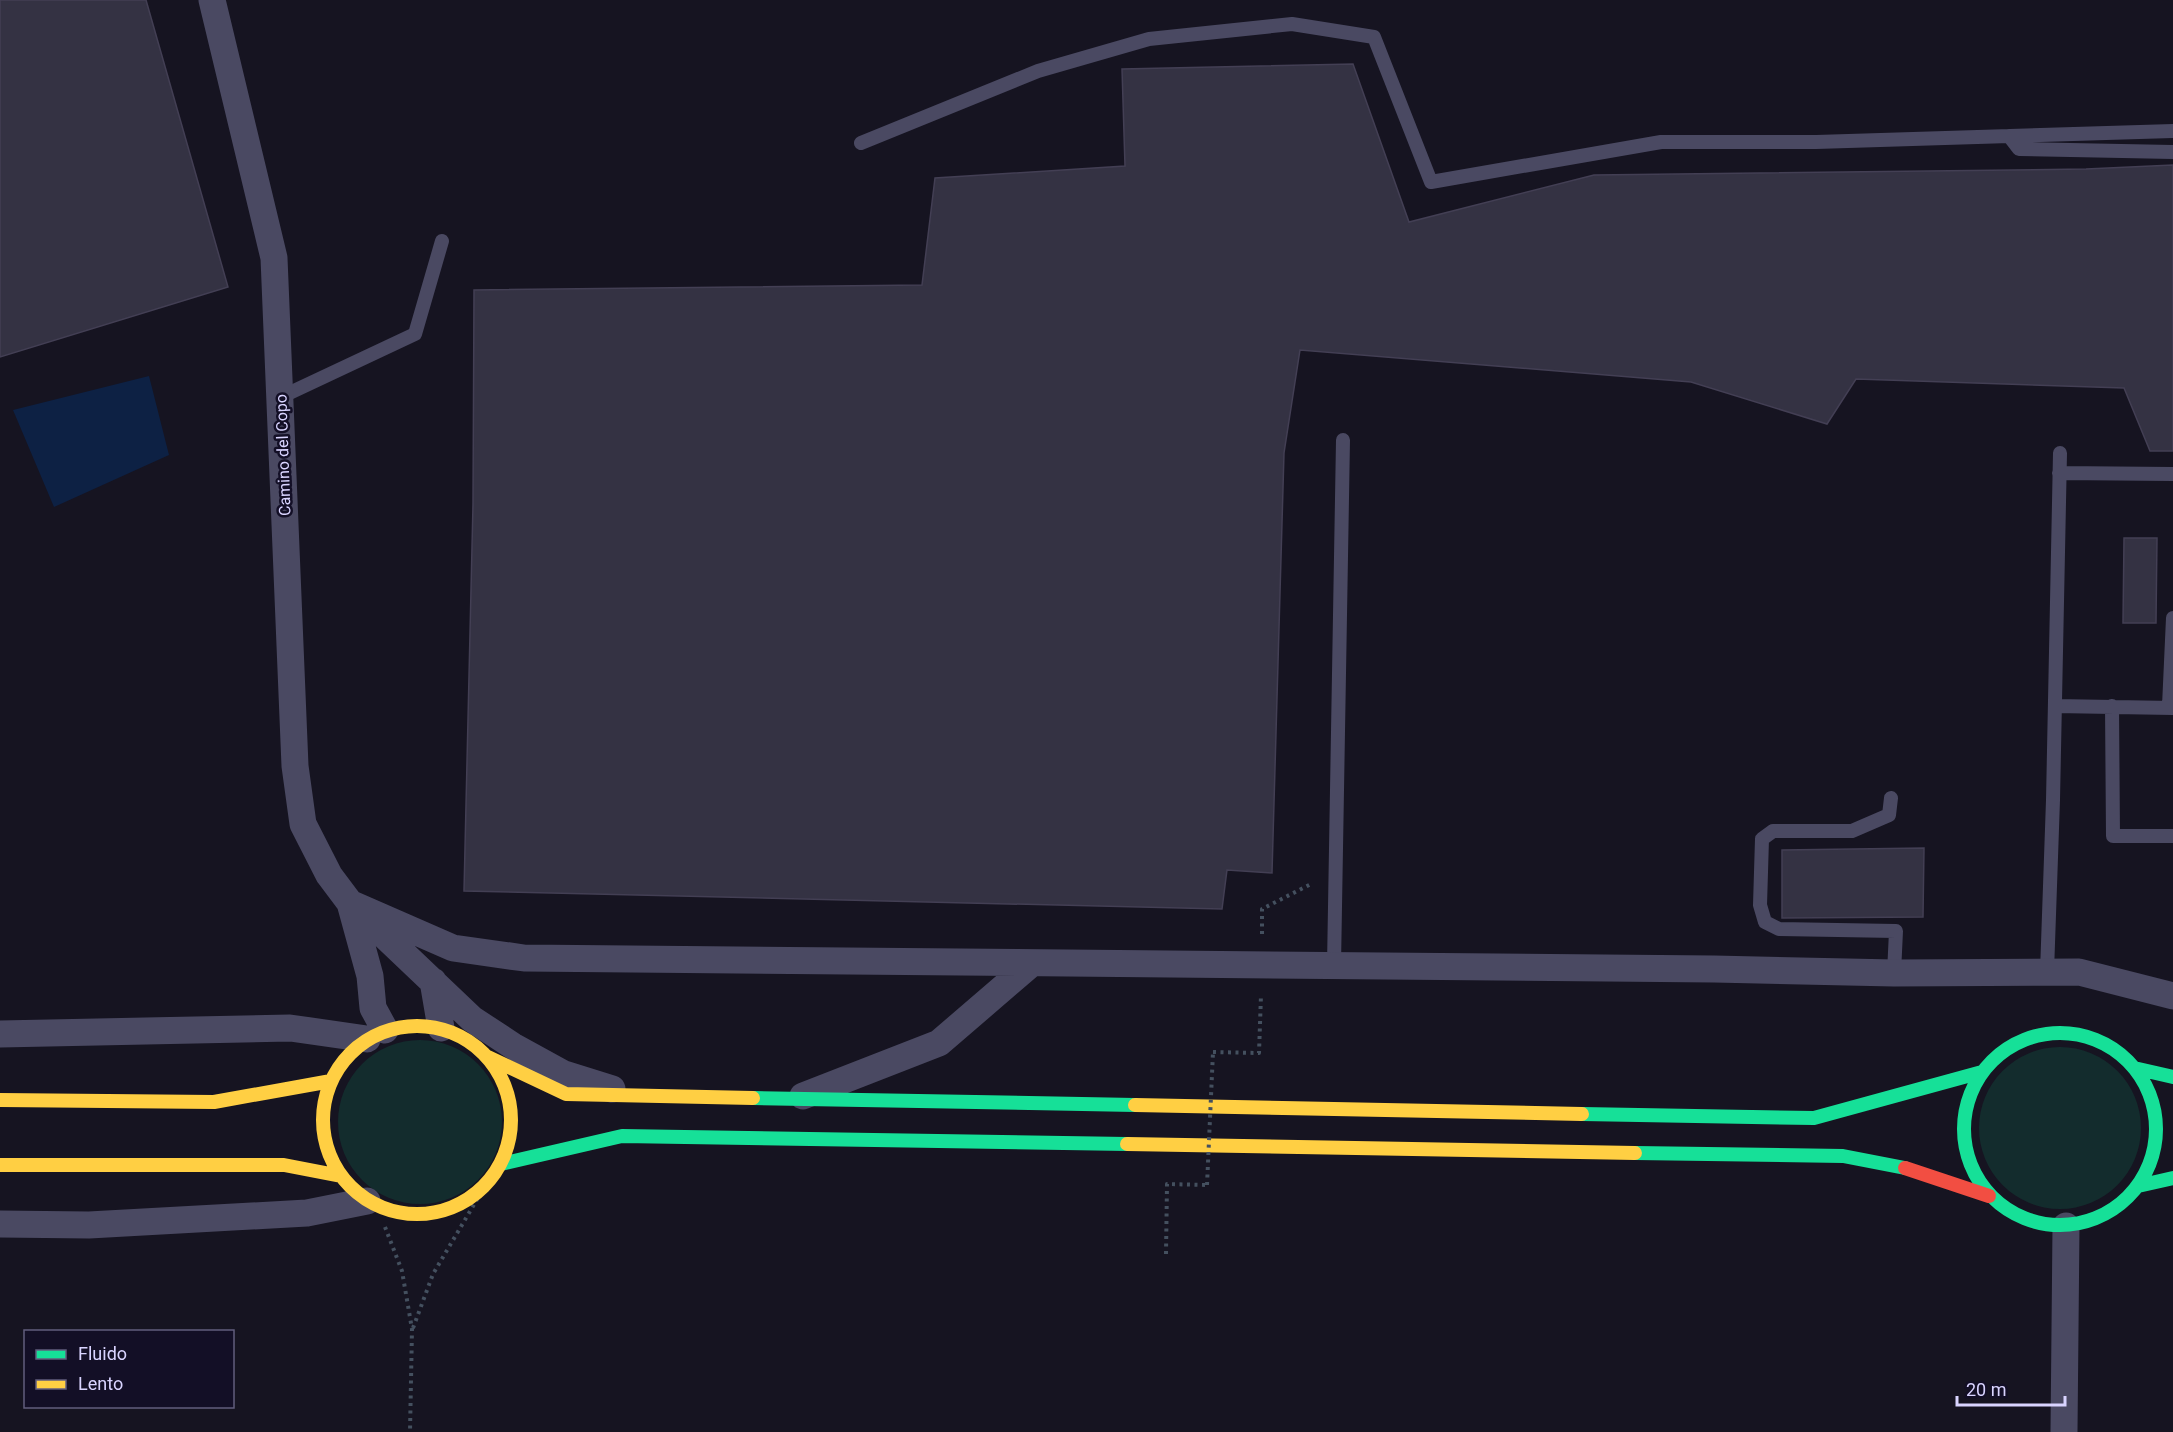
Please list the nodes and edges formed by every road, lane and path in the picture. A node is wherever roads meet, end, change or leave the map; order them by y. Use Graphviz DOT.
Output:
graph roads {
  1 [pos="212,0"];
  2 [pos="2173,131"];
  3 [pos="2009,136"];
  4 [pos="861,143"];
  5 [pos="2173,152"];
  6 [pos="442,241"];
  7 [pos="281,397"];
  8 [pos="1343,440"];
  9 [pos="2060,453"];
  10 [pos="2060,473"];
  11 [pos="2173,474"];
  12 [pos="2173,618"];
  13 [pos="2055,706"];
  14 [pos="2112,706"];
  15 [pos="2171,707"];
  16 [pos="1891,798"];
  17 [pos="2173,836"];
  18 [pos="350,903"];
  19 [pos="1032,963"];
  20 [pos="1334,965"];
  21 [pos="2047,972"];
  22 [pos="1894,973"];
  23 [pos="433,981"];
  24 [pos="2173,996"];
  25 [pos="1261,1016"];
  26 [pos="441,1028"];
  27 [pos="0,1034"];
  28 [pos="376,1035"];
  29 [pos="488,1057"];
  30 [pos="2134,1068"];
  31 [pos="1982,1072"];
  32 [pos="2173,1077"];
  33 [pos="331,1081"];
  34 [pos="629,1094"];
  35 [pos="799,1097"];
  36 [pos="0,1100"];
  37 [pos="501,1164"];
  38 [pos="0,1165"];
  39 [pos="341,1176"];
  40 [pos="2173,1178"];
  41 [pos="2138,1186"];
  42 [pos="483,1188"];
  43 [pos="1989,1196"];
  44 [pos="372,1204"];
  45 [pos="0,1224"];
  46 [pos="2066,1226"];
  47 [pos="1167,1254"];
  48 [pos="412,1329"];
  49 [pos="410,1432"];
  50 [pos="2064,1432"];
  1 -- 7 [label="street, Camino del Copo"];
  2 -- 3 [label="lane"];
  3 -- 4 [label="lane"];
  3 -- 5 [label="lane"];
  6 -- 7 [label="lane"];
  7 -- 18 [label="street, Camino del Copo"];
  8 -- 20 [label="lane"];
  9 -- 10 [label="lane"];
  10 -- 11 [label="lane"];
  10 -- 13 [label="lane"];
  12 -- 15 [label="lane"];
  13 -- 14 [label="lane"];
  13 -- 21 [label="lane"];
  14 -- 15 [label="lane"];
  14 -- 17 [label="lane"];
  16 -- 22 [label="lane"];
  18 -- 19 [label="street"];
  18 -- 23 [label="street"];
  18 -- 28 [label="street"];
  19 -- 20 [label="street"];
  19 -- 35 [label="street"];
  20 -- 22 [label="street"];
  21 -- 22 [label="street"];
  21 -- 24 [label="street"];
  23 -- 26 [label="street"];
  23 -- 34 [label="street"];
  25 -- 47 [label="path, bridge"];
  26 -- 28 [label="main road"];
  26 -- 29 [label="main road"];
  27 -- 28 [label="street"];
  28 -- 33 [label="main road"];
  29 -- 34 [label="main road"];
  29 -- 37 [label="main road"];
  30 -- 31 [label="main road"];
  30 -- 32 [label="main road"];
  30 -- 41 [label="main road"];
  31 -- 35 [label="main road"];
  31 -- 43 [label="main road"];
  33 -- 36 [label="main road"];
  33 -- 39 [label="main road"];
  34 -- 35 [label="main road"];
  37 -- 42 [label="main road"];
  37 -- 43 [label="main road"];
  38 -- 39 [label="main road"];
  39 -- 44 [label="main road"];
  40 -- 41 [label="main road"];
  41 -- 46 [label="main road"];
  42 -- 44 [label="main road"];
  42 -- 48 [label="path"];
  43 -- 46 [label="main road"];
  44 -- 45 [label="street"];
  44 -- 48 [label="path"];
  46 -- 50 [label="street"];
  48 -- 49 [label="path"];
}
